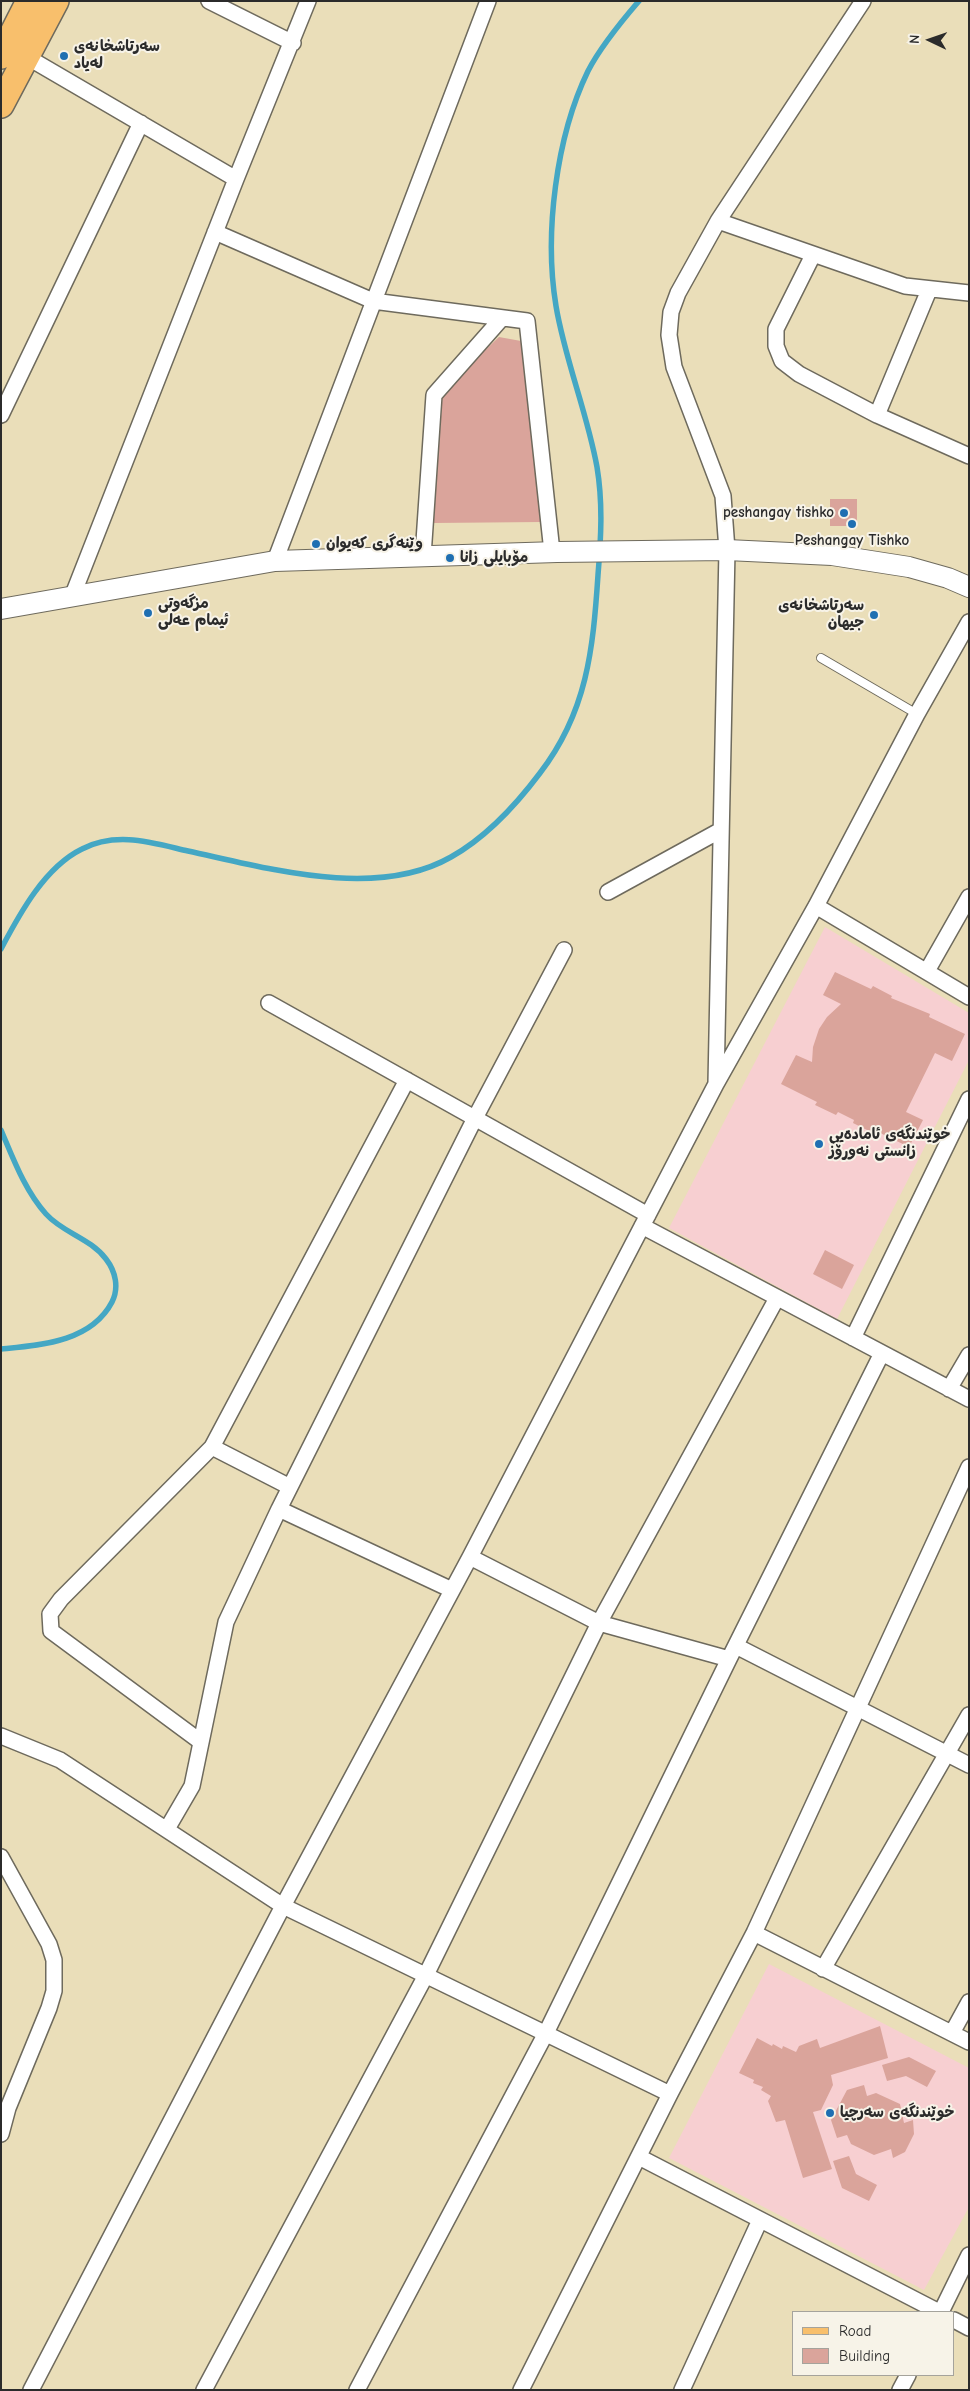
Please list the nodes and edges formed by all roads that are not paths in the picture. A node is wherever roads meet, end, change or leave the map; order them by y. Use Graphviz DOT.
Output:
graph roads {
  1 [pos="29,1"];
  2 [pos="56,1"];
  3 [pos="209,1"];
  4 [pos="308,1"];
  5 [pos="488,1"];
  6 [pos="863,1"];
  7 [pos="292,43"];
  8 [pos="1,56"];
  9 [pos="27,57"];
  10 [pos="1,105"];
  11 [pos="141,123"];
  12 [pos="236,179"];
  13 [pos="718,221"];
  14 [pos="215,232"];
  15 [pos="813,255"];
  16 [pos="929,290"];
  17 [pos="969,293"];
  18 [pos="373,301"];
  19 [pos="502,318"];
  20 [pos="1,415"];
  21 [pos="877,415"];
  22 [pos="969,456"];
  23 [pos="726,550"];
  24 [pos="555,552"];
  25 [pos="424,556"];
  26 [pos="275,561"];
  27 [pos="969,587"];
  28 [pos="72,598"];
  29 [pos="1,610"];
  30 [pos="969,622"];
  31 [pos="821,658"];
  32 [pos="917,714"];
  33 [pos="721,830"];
  34 [pos="608,892"];
  35 [pos="969,897"];
  36 [pos="816,906"];
  37 [pos="564,950"];
  38 [pos="927,971"];
  39 [pos="969,997"];
  40 [pos="270,1003"];
  41 [pos="407,1080"];
  42 [pos="716,1084"];
  43 [pos="969,1100"];
  44 [pos="475,1118"];
  45 [pos="645,1221"];
  46 [pos="777,1298"];
  47 [pos="854,1338"];
  48 [pos="882,1353"];
  49 [pos="969,1355"];
  50 [pos="949,1389"];
  51 [pos="969,1399"];
  52 [pos="212,1447"];
  53 [pos="969,1467"];
  54 [pos="290,1487"];
  55 [pos="279,1509"];
  56 [pos="470,1557"];
  57 [pos="452,1590"];
  58 [pos="599,1623"];
  59 [pos="733,1653"];
  60 [pos="859,1708"];
  61 [pos="969,1715"];
  62 [pos="1,1736"];
  63 [pos="201,1742"];
  64 [pos="947,1753"];
  65 [pos="969,1765"];
  66 [pos="167,1829"];
  67 [pos="1,1857"];
  68 [pos="283,1906"];
  69 [pos="754,1933"];
  70 [pos="823,1969"];
  71 [pos="426,1977"];
  72 [pos="969,2002"];
  73 [pos="546,2033"];
  74 [pos="952,2033"];
  75 [pos="969,2042"];
  76 [pos="670,2094"];
  77 [pos="1,2134"];
  78 [pos="639,2156"];
  79 [pos="760,2220"];
  80 [pos="969,2255"];
  81 [pos="938,2311"];
  82 [pos="941,2311"];
  83 [pos="955,2321"];
  84 [pos="969,2328"];
  85 [pos="907,2376"];
  86 [pos="31,2390"];
  87 [pos="204,2390"];
  88 [pos="357,2390"];
  89 [pos="521,2390"];
  90 [pos="682,2390"];
  91 [pos="900,2390"];
  1 -- 8 [label="main road"];
  2 -- 9 [label="main road"];
  3 -- 7 [label="street"];
  4 -- 7 [label="street"];
  5 -- 18 [label="street"];
  6 -- 13 [label="street"];
  7 -- 12 [label="street"];
  9 -- 10 [label="main road"];
  9 -- 11 [label="street"];
  11 -- 12 [label="street"];
  11 -- 20 [label="street"];
  12 -- 14 [label="street"];
  13 -- 15 [label="street"];
  13 -- 23 [label="street"];
  14 -- 18 [label="street"];
  14 -- 28 [label="street"];
  15 -- 16 [label="street"];
  15 -- 21 [label="street"];
  16 -- 17 [label="street"];
  16 -- 21 [label="street"];
  18 -- 19 [label="street"];
  18 -- 26 [label="street"];
  19 -- 24 [label="street"];
  19 -- 25 [label="street"];
  21 -- 22 [label="street"];
  23 -- 24 [label="street"];
  23 -- 27 [label="street"];
  23 -- 33 [label="street"];
  24 -- 25 [label="street"];
  25 -- 26 [label="street"];
  26 -- 28 [label="street"];
  28 -- 29 [label="street"];
  30 -- 32 [label="street"];
  31 -- 32 [label="lane"];
  32 -- 36 [label="street"];
  33 -- 34 [label="street"];
  33 -- 42 [label="street"];
  35 -- 38 [label="street"];
  36 -- 38 [label="street"];
  36 -- 42 [label="street"];
  37 -- 44 [label="street"];
  38 -- 39 [label="street"];
  40 -- 41 [label="street"];
  41 -- 44 [label="street"];
  41 -- 52 [label="street"];
  42 -- 45 [label="street"];
  43 -- 47 [label="street"];
  44 -- 45 [label="street"];
  44 -- 54 [label="street"];
  45 -- 46 [label="street"];
  45 -- 56 [label="street"];
  46 -- 47 [label="street"];
  46 -- 58 [label="street"];
  47 -- 48 [label="street"];
  48 -- 50 [label="street"];
  48 -- 59 [label="street"];
  49 -- 50 [label="street"];
  50 -- 51 [label="street"];
  52 -- 54 [label="street"];
  52 -- 63 [label="street"];
  53 -- 60 [label="street"];
  54 -- 55 [label="street"];
  55 -- 57 [label="street"];
  55 -- 63 [label="street"];
  56 -- 57 [label="street"];
  56 -- 58 [label="street"];
  57 -- 68 [label="street"];
  58 -- 59 [label="street"];
  58 -- 71 [label="street"];
  59 -- 60 [label="street"];
  59 -- 73 [label="street"];
  60 -- 64 [label="street"];
  60 -- 69 [label="street"];
  61 -- 64 [label="street"];
  62 -- 66 [label="street"];
  63 -- 66 [label="street"];
  64 -- 65 [label="street"];
  64 -- 70 [label="street"];
  66 -- 68 [label="street"];
  67 -- 77 [label="street"];
  68 -- 71 [label="street"];
  68 -- 86 [label="street"];
  69 -- 70 [label="street"];
  69 -- 76 [label="street"];
  70 -- 74 [label="street"];
  71 -- 73 [label="street"];
  71 -- 87 [label="street"];
  72 -- 74 [label="street"];
  73 -- 76 [label="street"];
  73 -- 88 [label="street"];
  74 -- 75 [label="street"];
  76 -- 78 [label="street"];
  78 -- 79 [label="street"];
  78 -- 89 [label="street"];
  79 -- 81 [label="street"];
  79 -- 90 [label="street"];
  80 -- 82 [label="street"];
  83 -- 84 [label="street"];
  85 -- 91 [label="street"];
}
